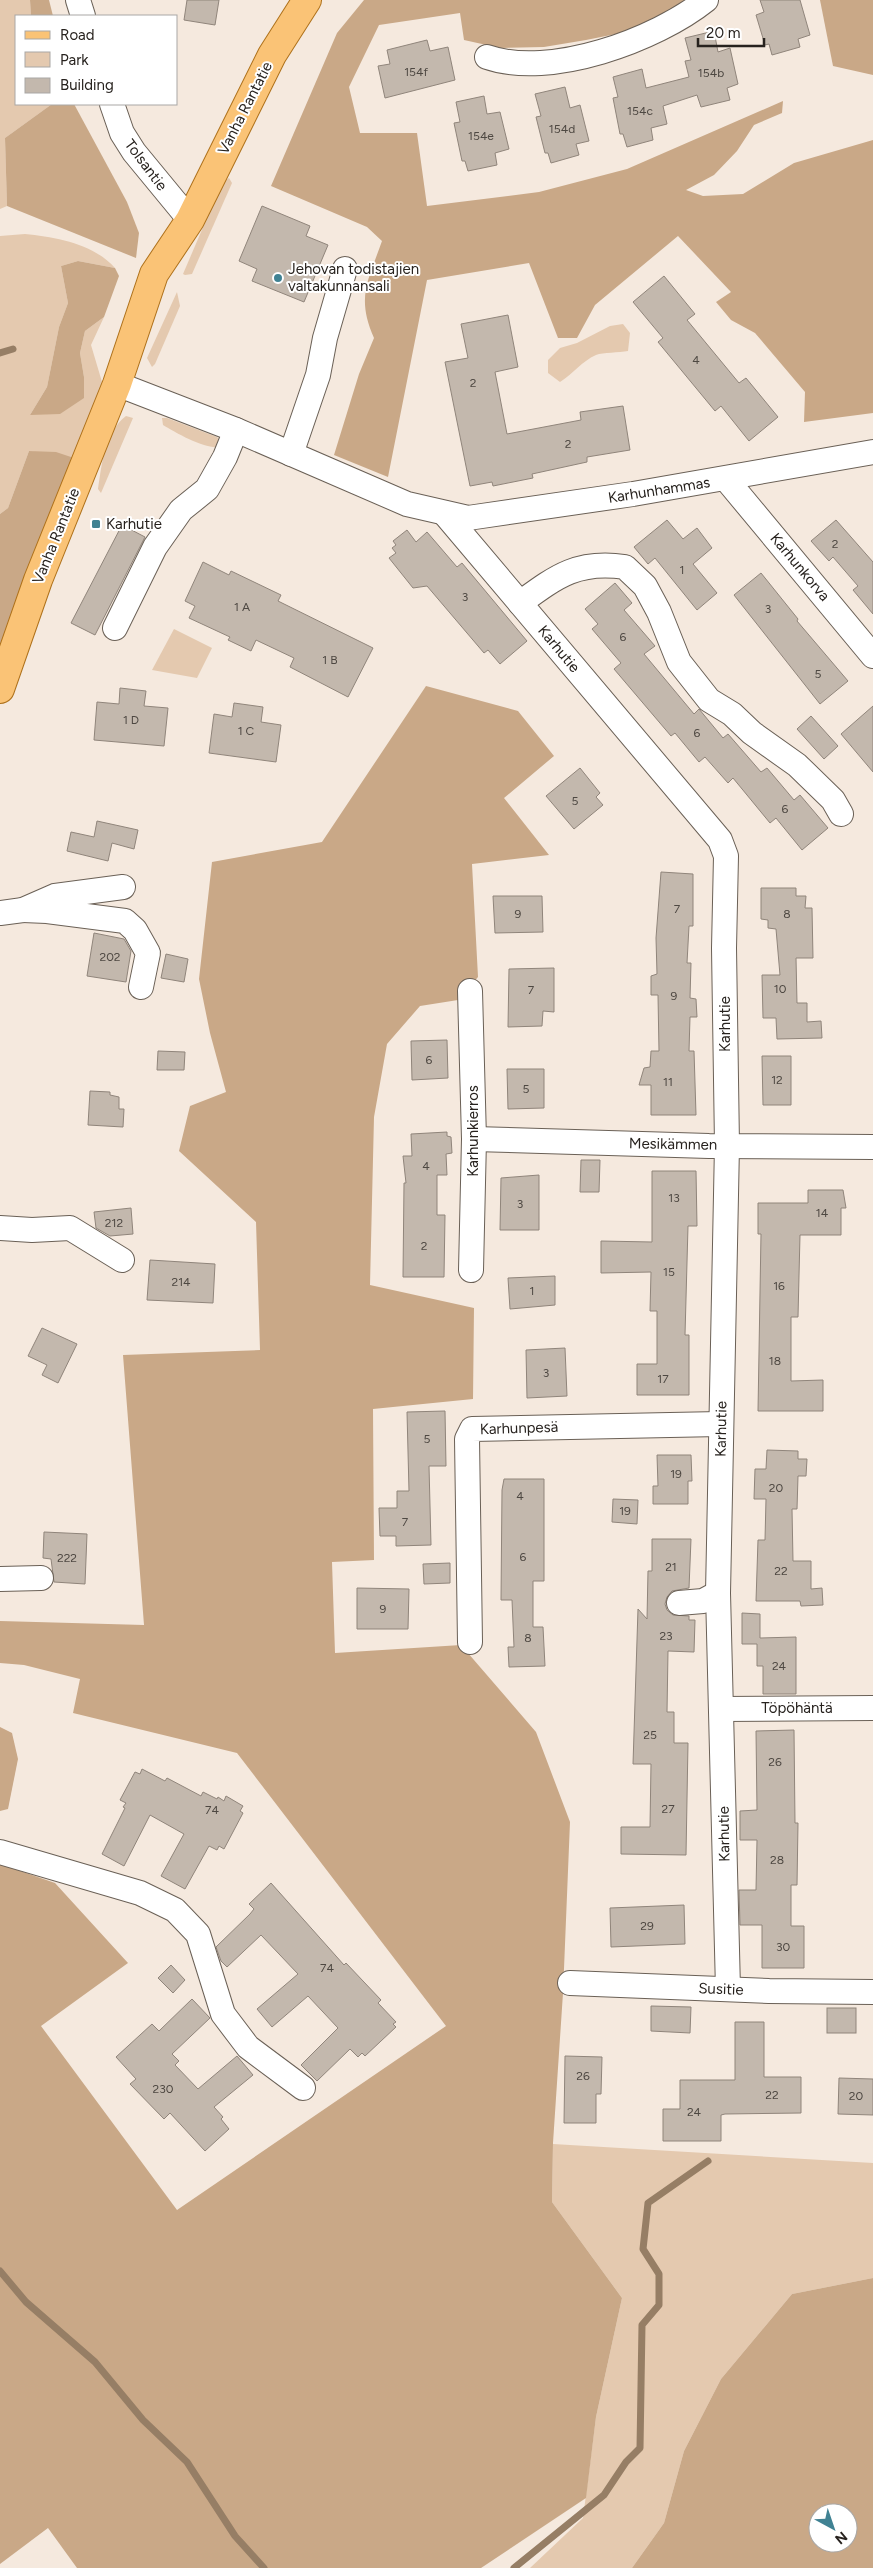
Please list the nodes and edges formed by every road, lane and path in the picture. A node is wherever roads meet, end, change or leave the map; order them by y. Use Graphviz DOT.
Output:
graph roads {
  1 [pos="78,0"];
  2 [pos="307,0"];
  3 [pos="706,0"];
  4 [pos="83,15"];
  5 [pos="487,57"];
  6 [pos="112,105"];
  7 [pos="190,220"];
  8 [pos="345,269"];
  9 [pos="117,384"];
  10 [pos="236,430"];
  11 [pos="873,452"];
  12 [pos="291,454"];
  13 [pos="726,479"];
  14 [pos="444,513"];
  15 [pos="520,603"];
  16 [pos="115,628"];
  17 [pos="873,656"];
  18 [pos="0,689"];
  19 [pos="842,814"];
  20 [pos="123,887"];
  21 [pos="24,910"];
  22 [pos="0,913"];
  23 [pos="141,987"];
  24 [pos="470,991"];
  25 [pos="474,1140"];
  26 [pos="727,1145"];
  27 [pos="873,1147"];
  28 [pos="0,1228"];
  29 [pos="122,1260"];
  30 [pos="471,1270"];
  31 [pos="720,1424"];
  32 [pos="41,1578"];
  33 [pos="0,1579"];
  34 [pos="718,1593"];
  35 [pos="679,1603"];
  36 [pos="470,1642"];
  37 [pos="873,1708"];
  38 [pos="721,1709"];
  39 [pos="0,1852"];
  40 [pos="570,1983"];
  41 [pos="728,1990"];
  42 [pos="873,1992"];
  43 [pos="303,2088"];
  1 -- 4 [label="street"];
  2 -- 7 [label="main road, Vanha Rantatie"];
  3 -- 5 [label="street"];
  6 -- 7 [label="street, Tolsantie"];
  7 -- 9 [label="main road, Vanha Rantatie"];
  8 -- 12 [label="street"];
  9 -- 10 [label="street"];
  9 -- 18 [label="main road, Vanha Rantatie"];
  10 -- 12 [label="street"];
  10 -- 16 [label="street"];
  11 -- 13 [label="street, Karhunhammas"];
  12 -- 14 [label="street"];
  13 -- 14 [label="street, Karhunhammas"];
  13 -- 17 [label="street, Karhunkorva"];
  14 -- 15 [label="street, Karhutie"];
  15 -- 19 [label="street"];
  15 -- 26 [label="street, Karhutie"];
  20 -- 21 [label="street"];
  21 -- 22 [label="street"];
  21 -- 23 [label="street"];
  24 -- 25 [label="street, Karhunkierros"];
  25 -- 26 [label="street, Mesikämmen"];
  25 -- 30 [label="street, Karhunkierros"];
  26 -- 27 [label="street, Mesikämmen"];
  26 -- 31 [label="street, Karhutie"];
  28 -- 29 [label="street"];
  31 -- 34 [label="street, Karhutie"];
  31 -- 36 [label="street, Karhunpesä"];
  32 -- 33 [label="street"];
  34 -- 35 [label="street"];
  34 -- 38 [label="street, Karhutie"];
  37 -- 38 [label="street, Töpöhäntä"];
  38 -- 41 [label="street, Karhutie"];
  39 -- 43 [label="street"];
  40 -- 41 [label="street, Susitie"];
  41 -- 42 [label="street, Susitie"];
}
